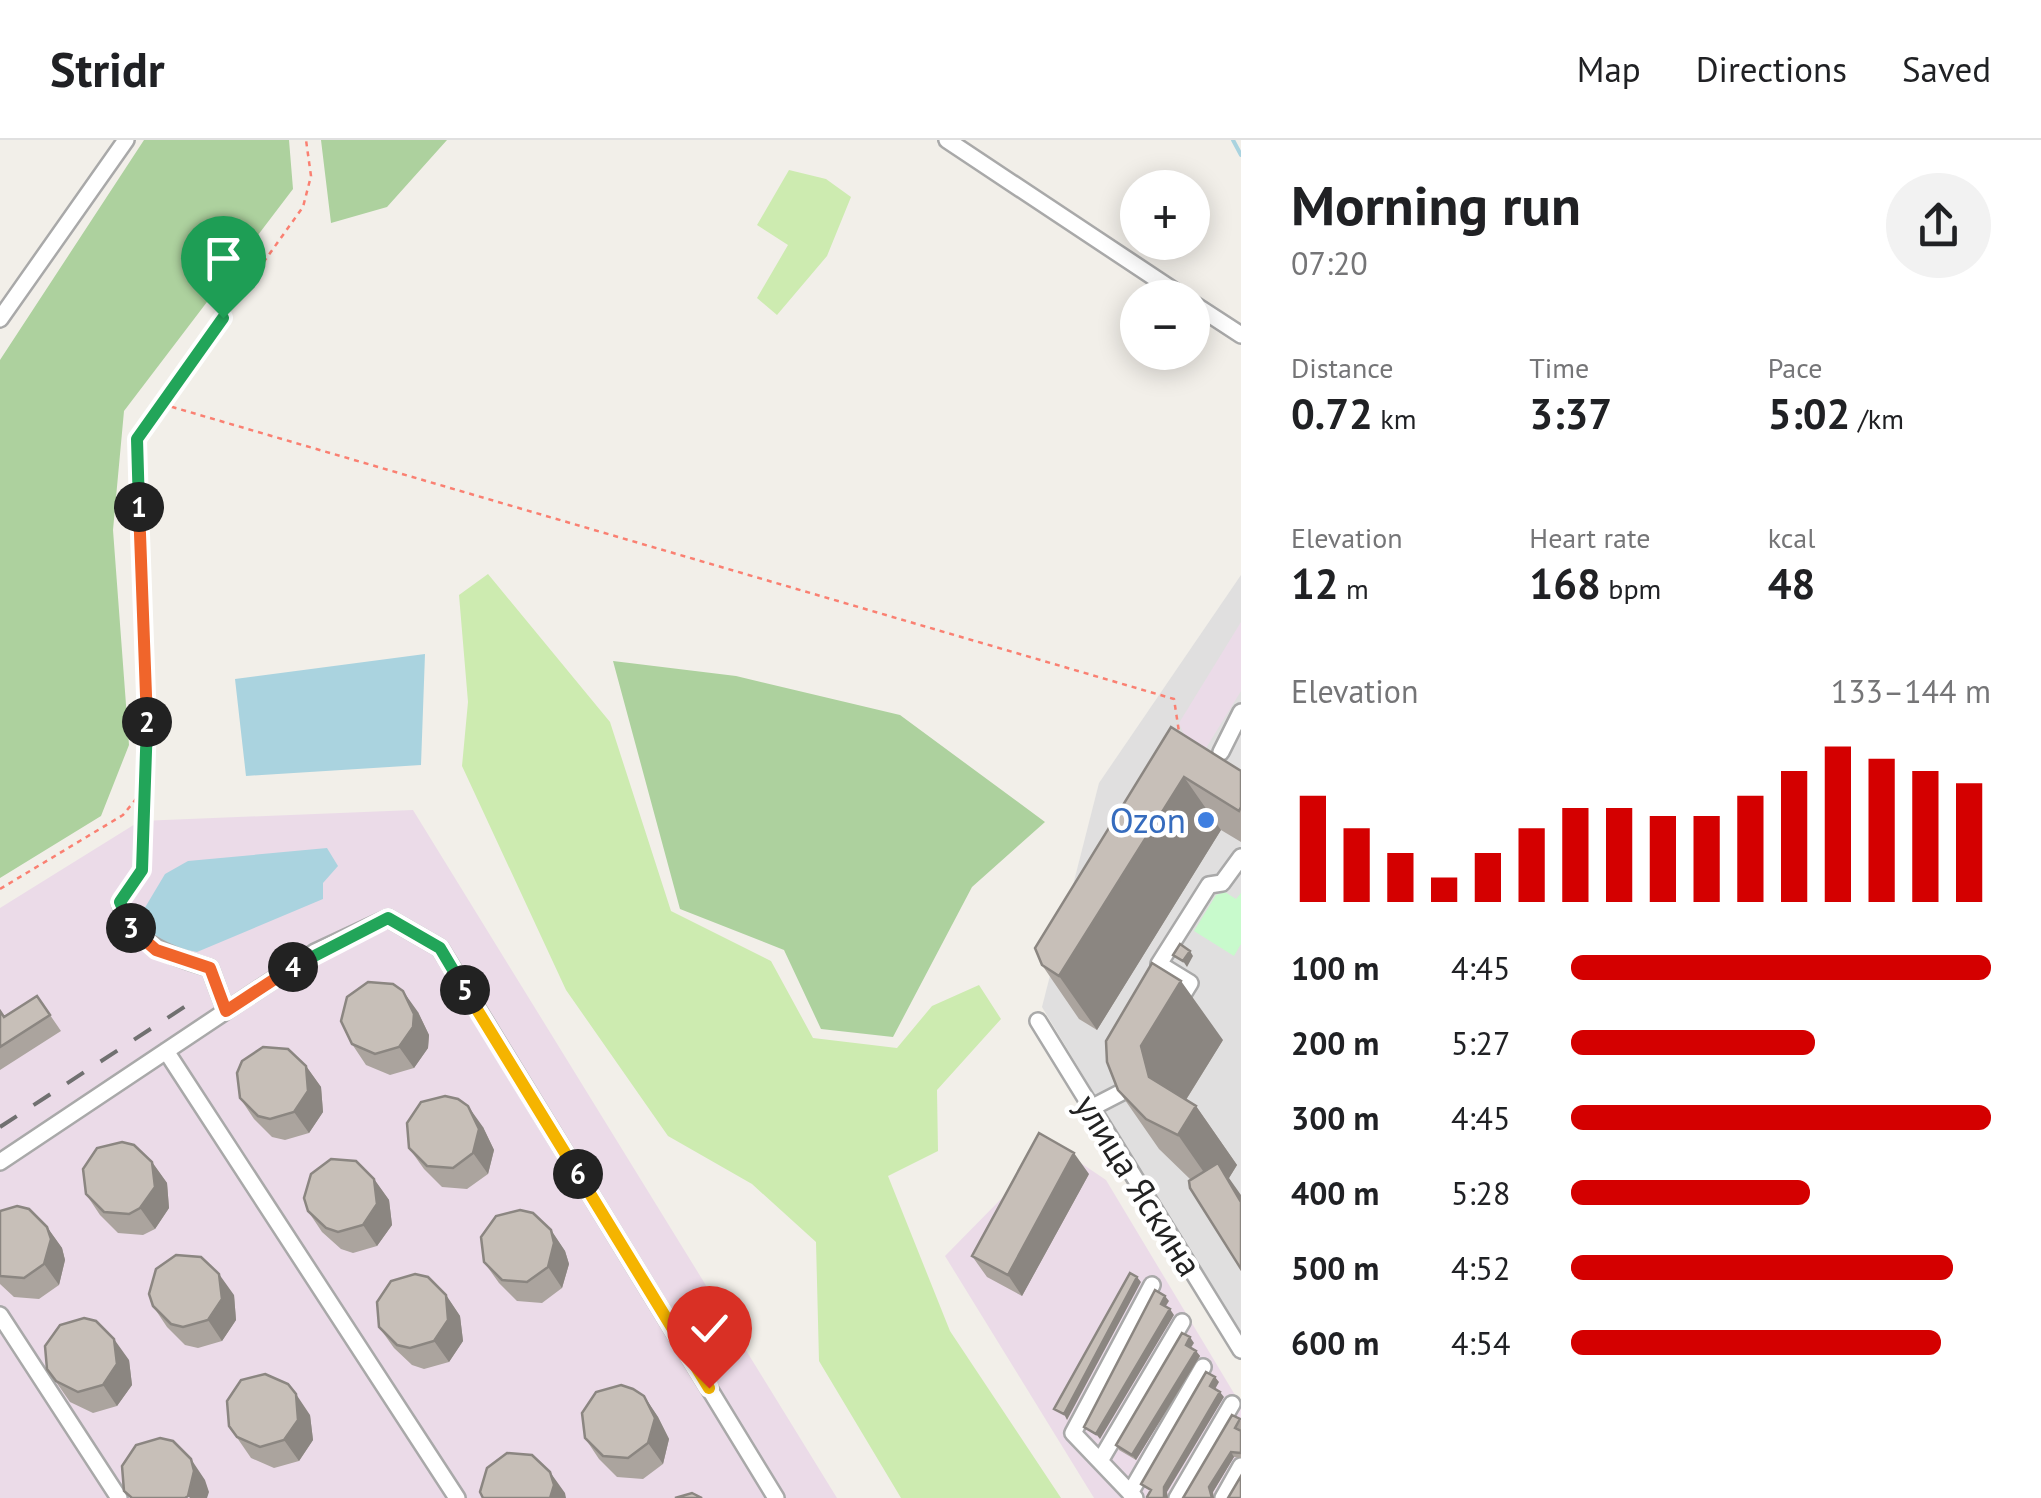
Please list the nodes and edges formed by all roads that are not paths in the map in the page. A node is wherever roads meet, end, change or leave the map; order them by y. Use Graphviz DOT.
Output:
graph roads {
  1 [pos="126,140"];
  2 [pos="946,140"];
  3 [pos="1157,280"];
  4 [pos="1210,315"];
  5 [pos="0,319"];
  6 [pos="1241,335"];
  7 [pos="1241,712"];
  8 [pos="1221,752"];
  9 [pos="1241,856"];
  10 [pos="120,902"];
  11 [pos="226,1011"];
  12 [pos="1170,1014"];
  13 [pos="1038,1022"];
  14 [pos="166,1051"];
  15 [pos="1141,1061"];
  16 [pos="1091,1108"];
  17 [pos="0,1162"];
  18 [pos="1152,1285"];
  19 [pos="0,1316"];
  20 [pos="1182,1322"];
  21 [pos="1241,1350"];
  22 [pos="1203,1368"];
  23 [pos="1232,1404"];
  24 [pos="1100,1461"];
  25 [pos="1241,1466"];
  26 [pos="1133,1495"];
  27 [pos="119,1498"];
  28 [pos="457,1498"];
  29 [pos="776,1498"];
  30 [pos="1177,1498"];
  31 [pos="1223,1498"];
  1 -- 5 [label="street"];
  2 -- 3 [label="street"];
  4 -- 6 [label="street"];
  7 -- 8 [label="street"];
  9 -- 12 [label="street"];
  10 -- 11 [label="street"];
  11 -- 14 [label="street"];
  11 -- 29 [label="street"];
  13 -- 16 [label="street, улица Яскина"];
  14 -- 17 [label="street"];
  14 -- 28 [label="street"];
  15 -- 16 [label="street"];
  16 -- 21 [label="street, улица Яскина"];
  18 -- 24 [label="street"];
  19 -- 27 [label="street"];
  20 -- 24 [label="street"];
  22 -- 26 [label="street"];
  23 -- 30 [label="street"];
  24 -- 26 [label="street"];
  25 -- 31 [label="street"];
}
